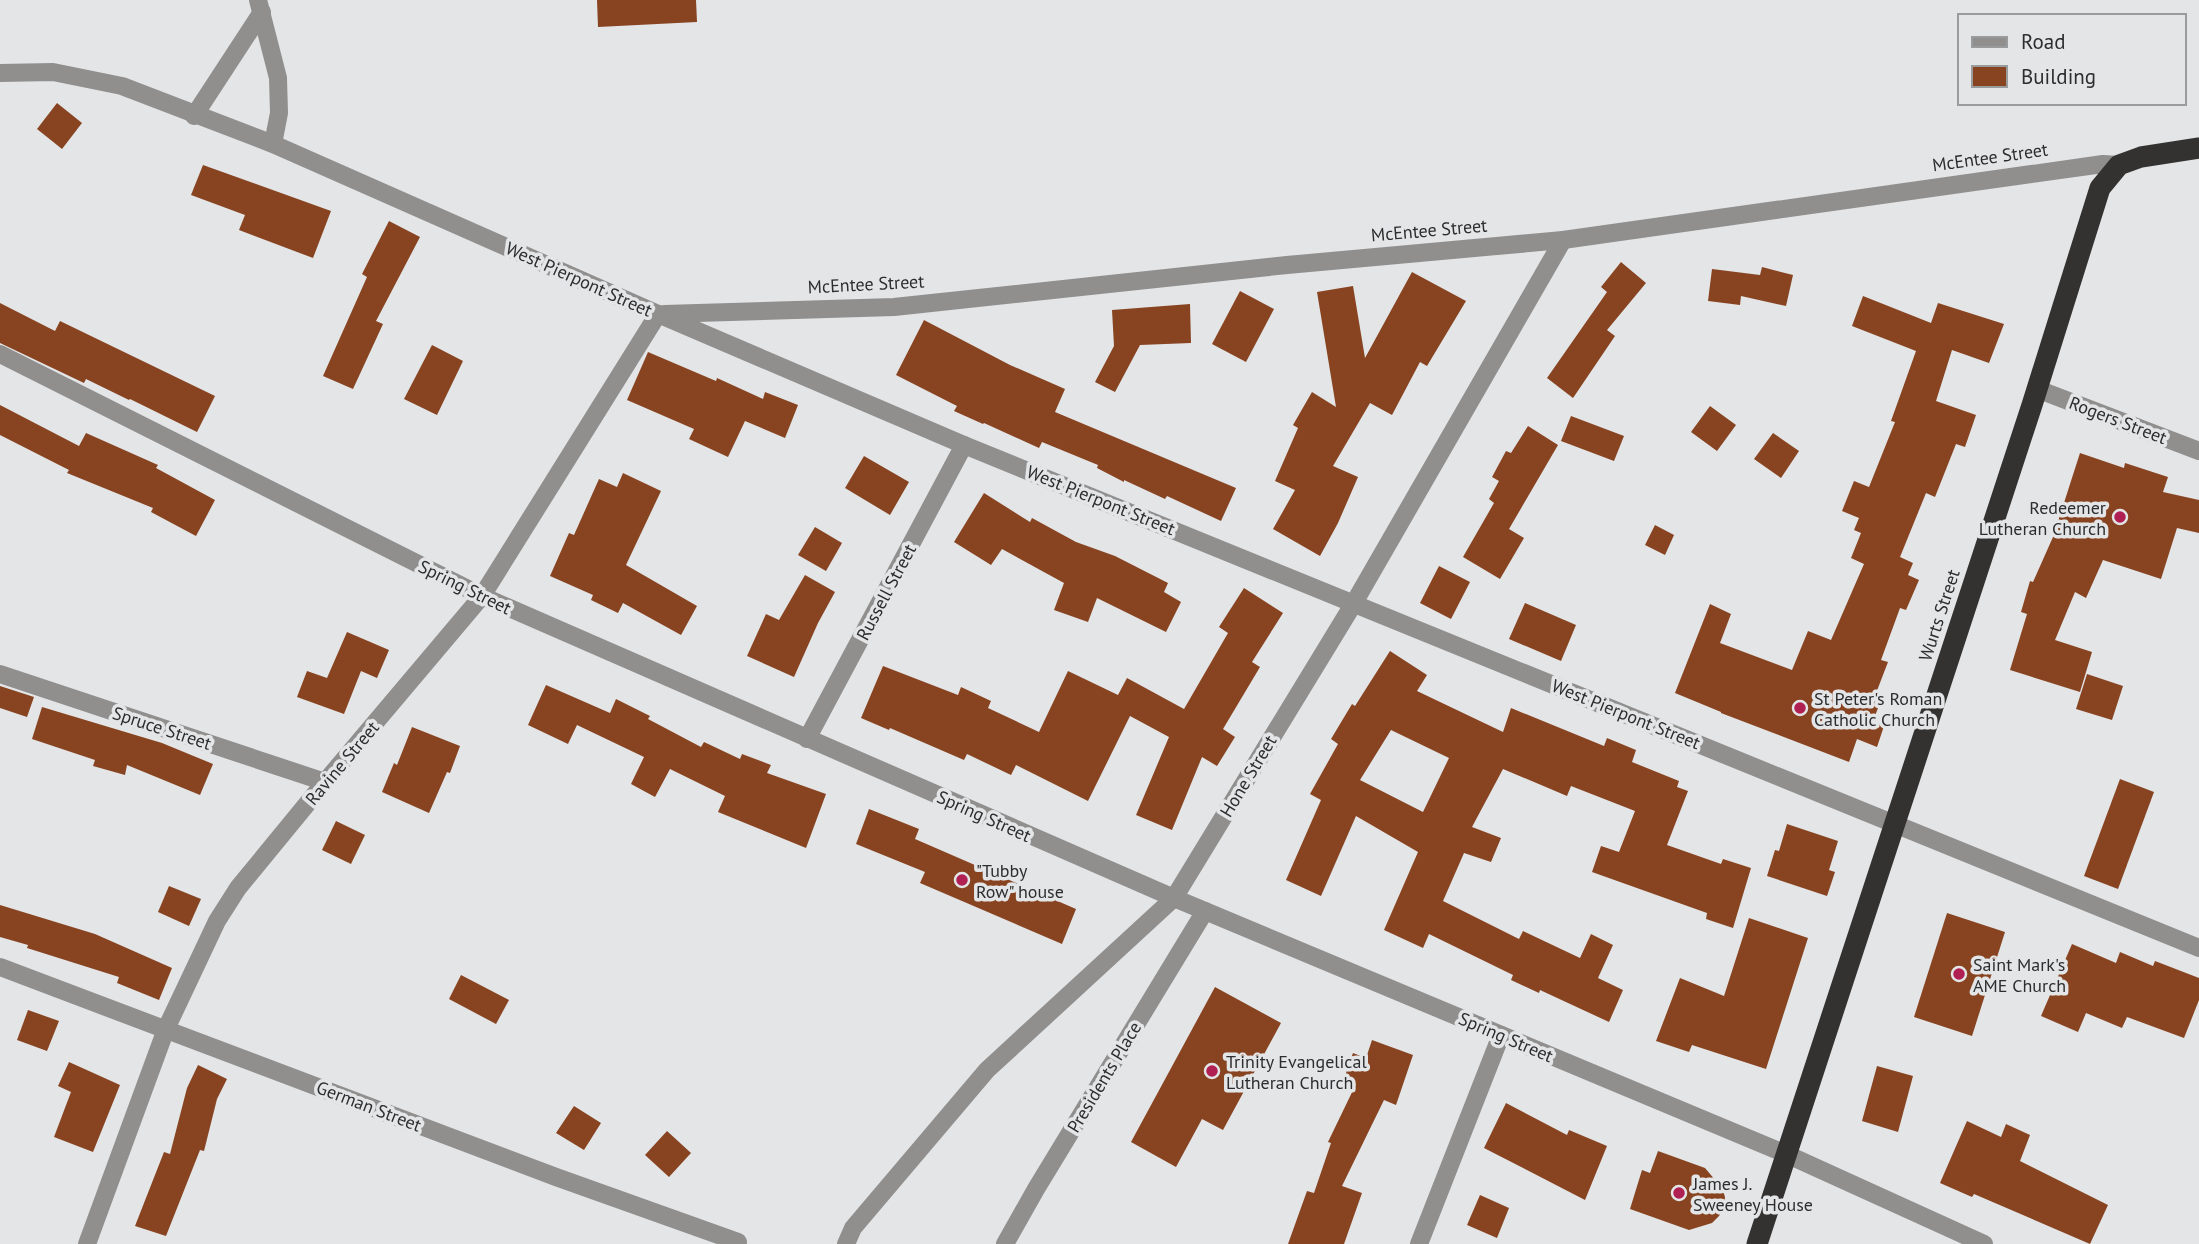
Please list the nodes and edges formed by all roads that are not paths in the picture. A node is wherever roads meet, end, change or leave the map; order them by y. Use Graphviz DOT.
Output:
graph roads {
  1 [pos="260,6"];
  2 [pos="0,75"];
  3 [pos="194,116"];
  4 [pos="273,144"];
  5 [pos="2199,148"];
  6 [pos="2119,165"];
  7 [pos="1563,240"];
  8 [pos="658,314"];
  9 [pos="0,354"];
  10 [pos="2037,389"];
  11 [pos="964,444"];
  12 [pos="2199,451"];
  13 [pos="482,596"];
  14 [pos="1354,603"];
  15 [pos="0,674"];
  16 [pos="807,739"];
  17 [pos="325,782"];
  18 [pos="1895,824"];
  19 [pos="1174,898"];
  20 [pos="1205,911"];
  21 [pos="2198,943"];
  22 [pos="0,967"];
  23 [pos="166,1029"];
  24 [pos="1501,1035"];
  25 [pos="1786,1154"];
  26 [pos="738,1242"];
  27 [pos="88,1244"];
  28 [pos="846,1244"];
  29 [pos="1005,1244"];
  30 [pos="1419,1244"];
  31 [pos="1757,1244"];
  32 [pos="1984,1244"];
  1 -- 3 [label="street"];
  1 -- 4 [label="street"];
  2 -- 3 [label="street, West Pierpont Street"];
  3 -- 4 [label="street, West Pierpont Street"];
  4 -- 8 [label="street, West Pierpont Street"];
  5 -- 6 [label="highway, McEntee Street"];
  6 -- 7 [label="street, McEntee Street"];
  6 -- 10 [label="highway, Wurts Street"];
  7 -- 8 [label="street, McEntee Street"];
  7 -- 14 [label="street, Hone Street"];
  8 -- 11 [label="street, West Pierpont Street"];
  8 -- 13 [label="street, Ravine Street"];
  9 -- 13 [label="street, Spring Street"];
  10 -- 12 [label="street, Rogers Street"];
  10 -- 18 [label="highway, Wurts Street"];
  11 -- 14 [label="street, West Pierpont Street"];
  11 -- 16 [label="street, Russell Street"];
  13 -- 16 [label="street, Spring Street"];
  13 -- 17 [label="street, Ravine Street"];
  14 -- 18 [label="street, West Pierpont Street"];
  14 -- 19 [label="street, Hone Street"];
  15 -- 17 [label="street, Spruce Street"];
  16 -- 19 [label="street, Spring Street"];
  17 -- 23 [label="street, Ravine Street"];
  18 -- 21 [label="street, West Pierpont Street"];
  18 -- 25 [label="highway, Wurts Street"];
  19 -- 20 [label="street, Spring Street"];
  19 -- 28 [label="street, Hone Street"];
  20 -- 24 [label="street, Spring Street"];
  20 -- 29 [label="street, Presidents Place"];
  22 -- 23 [label="street, German Street"];
  23 -- 26 [label="street, German Street"];
  23 -- 27 [label="street, Ravine Street"];
  24 -- 25 [label="street, Spring Street"];
  24 -- 30 [label="street"];
  25 -- 31 [label="highway, Wurts Street"];
  25 -- 32 [label="street, Spring Street"];
}
